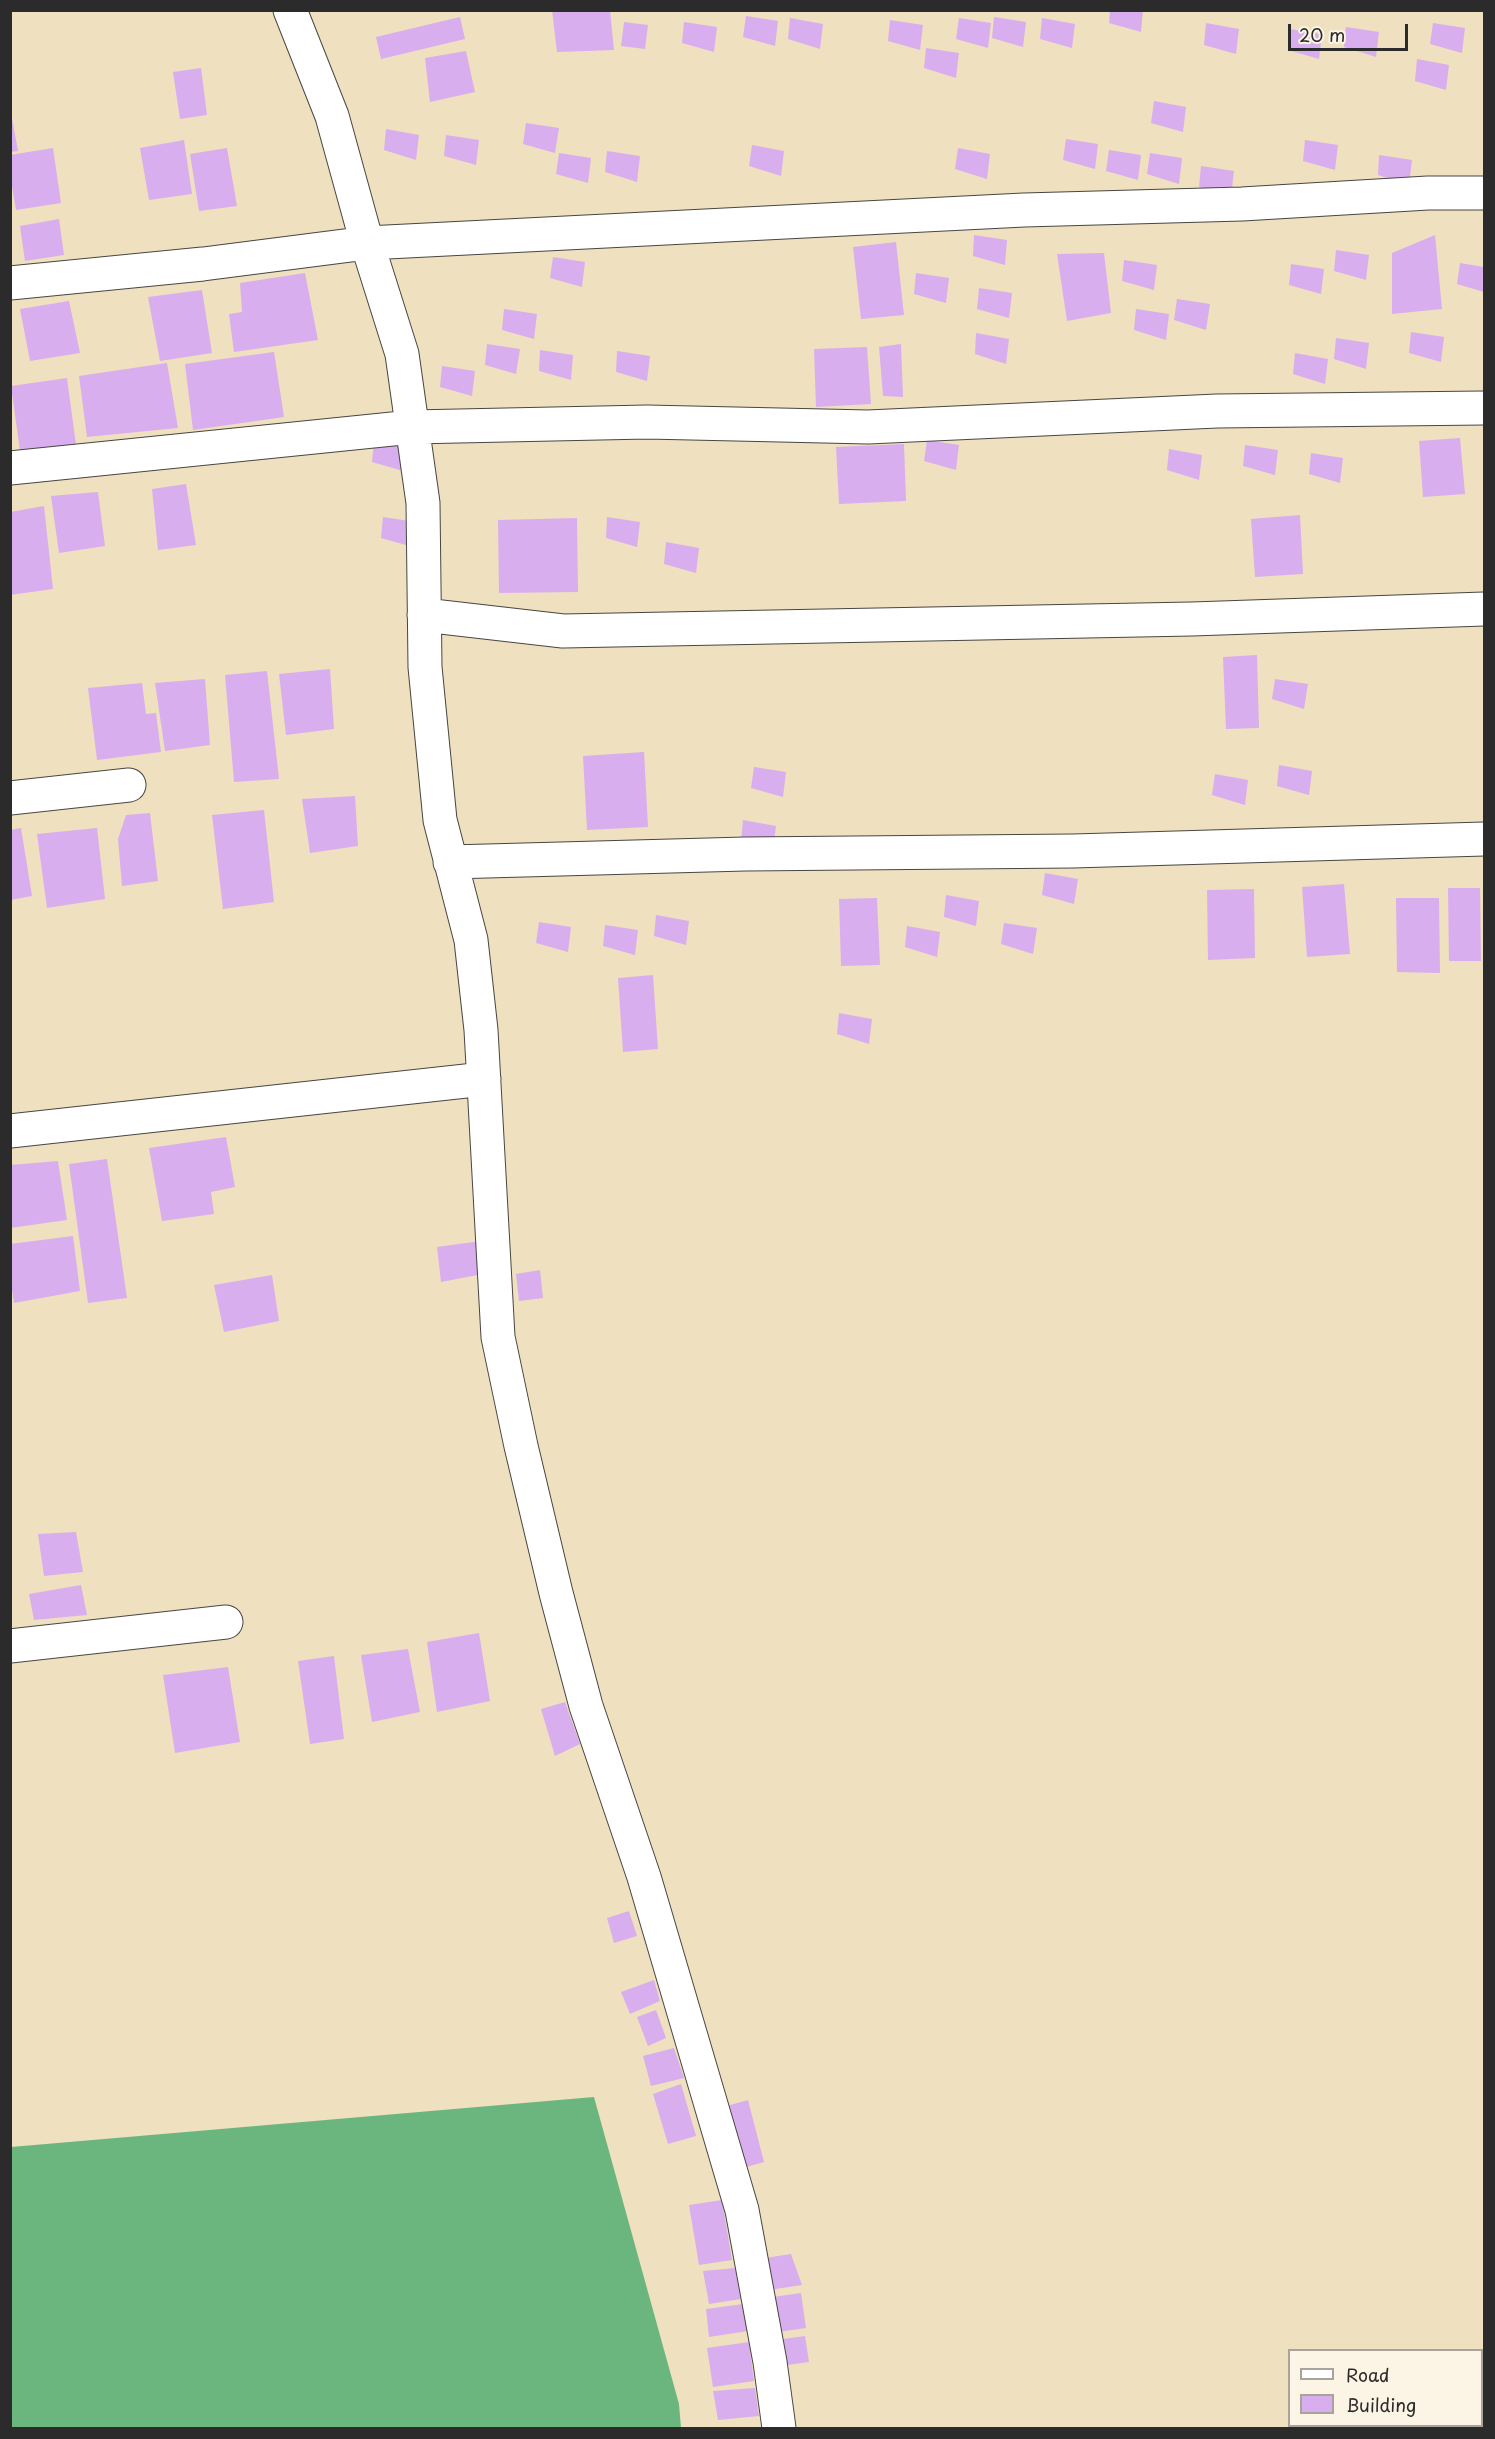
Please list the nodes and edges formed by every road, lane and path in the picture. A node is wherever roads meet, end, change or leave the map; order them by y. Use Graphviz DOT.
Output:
graph roads {
  1 [pos="290,10"];
  2 [pos="1485,193"];
  3 [pos="367,243"];
  4 [pos="10,283"];
  5 [pos="1485,408"];
  6 [pos="412,427"];
  7 [pos="10,468"];
  8 [pos="1485,609"];
  9 [pos="424,615"];
  10 [pos="129,785"];
  11 [pos="10,798"];
  12 [pos="1485,839"];
  13 [pos="450,862"];
  14 [pos="484,1079"];
  15 [pos="10,1131"];
  16 [pos="226,1622"];
  17 [pos="10,1646"];
  18 [pos="779,2428"];
  1 -- 3 [label="street"];
  2 -- 3 [label="street"];
  3 -- 4 [label="street"];
  3 -- 6 [label="street"];
  5 -- 6 [label="street"];
  6 -- 7 [label="street"];
  6 -- 9 [label="street"];
  8 -- 9 [label="street"];
  9 -- 13 [label="street"];
  10 -- 11 [label="street"];
  12 -- 13 [label="street"];
  13 -- 14 [label="street"];
  14 -- 15 [label="street"];
  14 -- 18 [label="street"];
  16 -- 17 [label="street"];
}
